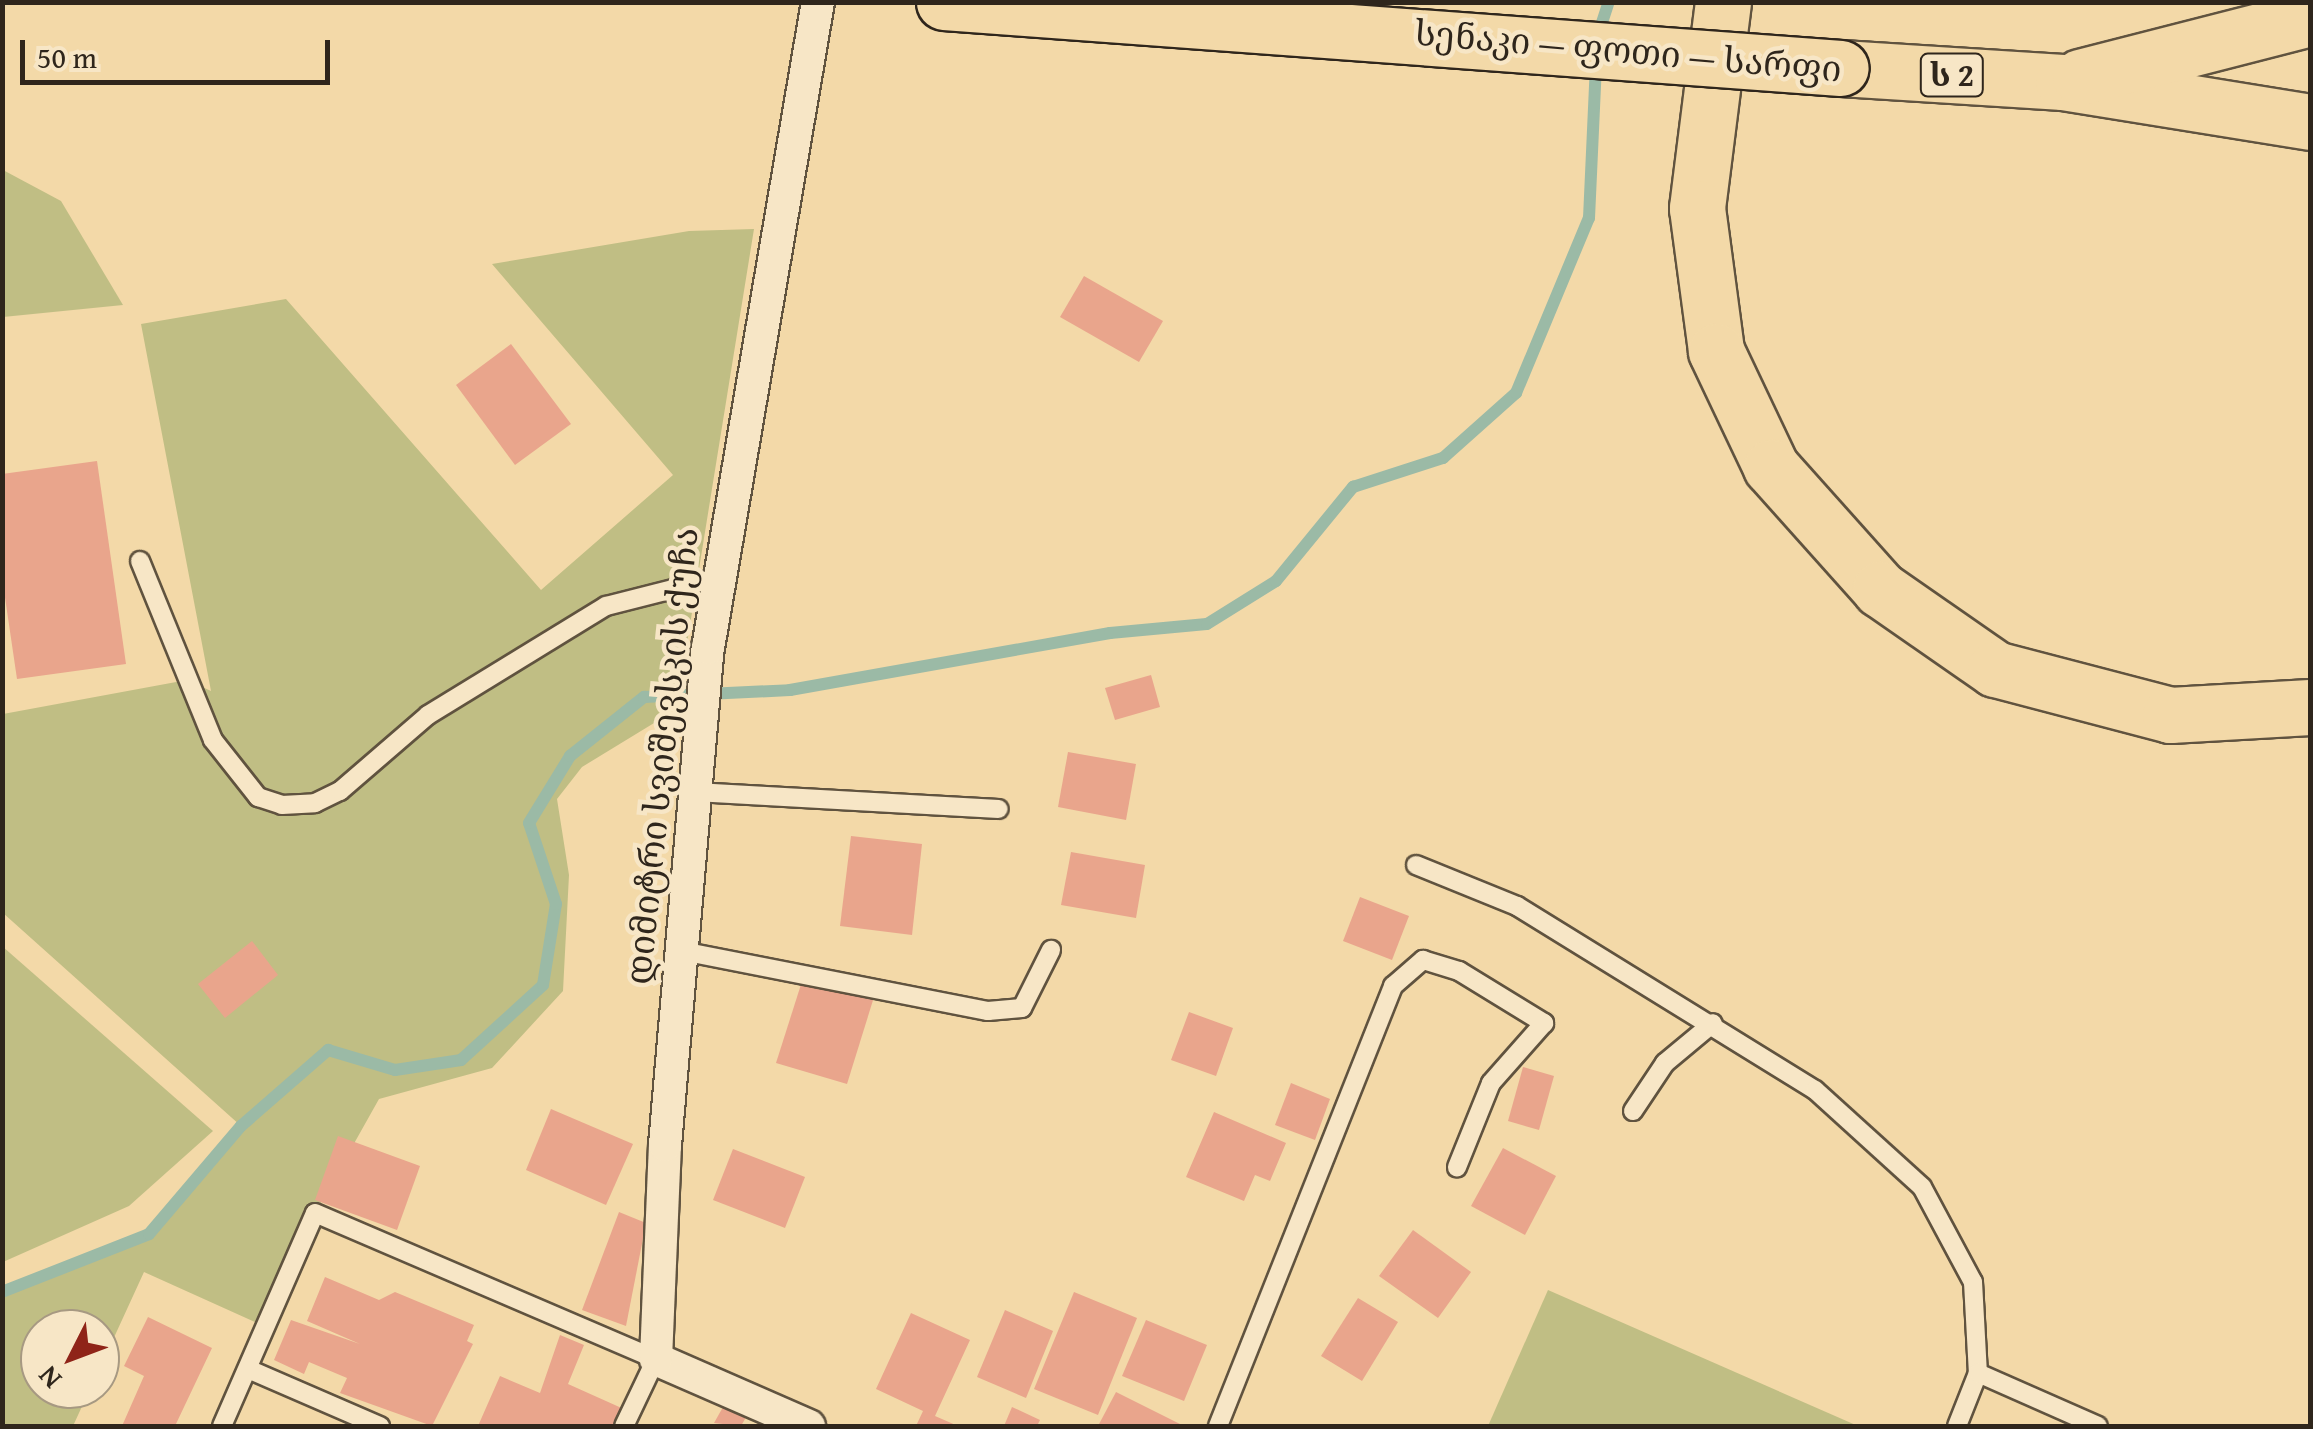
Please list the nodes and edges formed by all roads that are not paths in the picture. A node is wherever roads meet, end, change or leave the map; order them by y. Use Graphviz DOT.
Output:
graph roads {
  1 [pos="818,2"];
  2 [pos="944,2"];
  3 [pos="1723,2"];
  4 [pos="2310,18"];
  5 [pos="2062,82"];
  6 [pos="2298,126"];
  7 [pos="140,561"];
  8 [pos="716,578"];
  9 [pos="2310,707"];
  10 [pos="695,792"];
  11 [pos="999,809"];
  12 [pos="1416,865"];
  13 [pos="1051,950"];
  14 [pos="682,951"];
  15 [pos="1713,1022"];
  16 [pos="1633,1112"];
  17 [pos="1457,1166"];
  18 [pos="656,1358"];
  19 [pos="248,1368"];
  20 [pos="1978,1373"];
  21 [pos="222,1426"];
  22 [pos="380,1426"];
  23 [pos="624,1426"];
  24 [pos="809,1426"];
  25 [pos="1218,1426"];
  26 [pos="1957,1426"];
  27 [pos="2098,1426"];
  1 -- 8 [label="street, დიმიტრი სვიშევსკის ქუჩა"];
  2 -- 5 [label="highway, სენაკი — ფოთი — სარფი / ს 2, bridge"];
  3 -- 9 [label="highway"];
  4 -- 5 [label="highway"];
  5 -- 6 [label="highway, სენაკი — ფოთი — სარფი / ს 2"];
  7 -- 8 [label="lane"];
  8 -- 10 [label="street, დიმიტრი სვიშევსკის ქუჩა"];
  10 -- 11 [label="lane"];
  10 -- 14 [label="street, დიმიტრი სვიშევსკის ქუჩა"];
  12 -- 15 [label="lane"];
  13 -- 14 [label="lane"];
  14 -- 18 [label="street, დიმიტრი სვიშევსკის ქუჩა"];
  15 -- 16 [label="lane"];
  15 -- 20 [label="lane"];
  17 -- 25 [label="lane"];
  18 -- 19 [label="lane"];
  18 -- 23 [label="lane"];
  18 -- 24 [label="street"];
  19 -- 21 [label="lane"];
  19 -- 22 [label="lane"];
  20 -- 26 [label="lane"];
  20 -- 27 [label="lane"];
}
